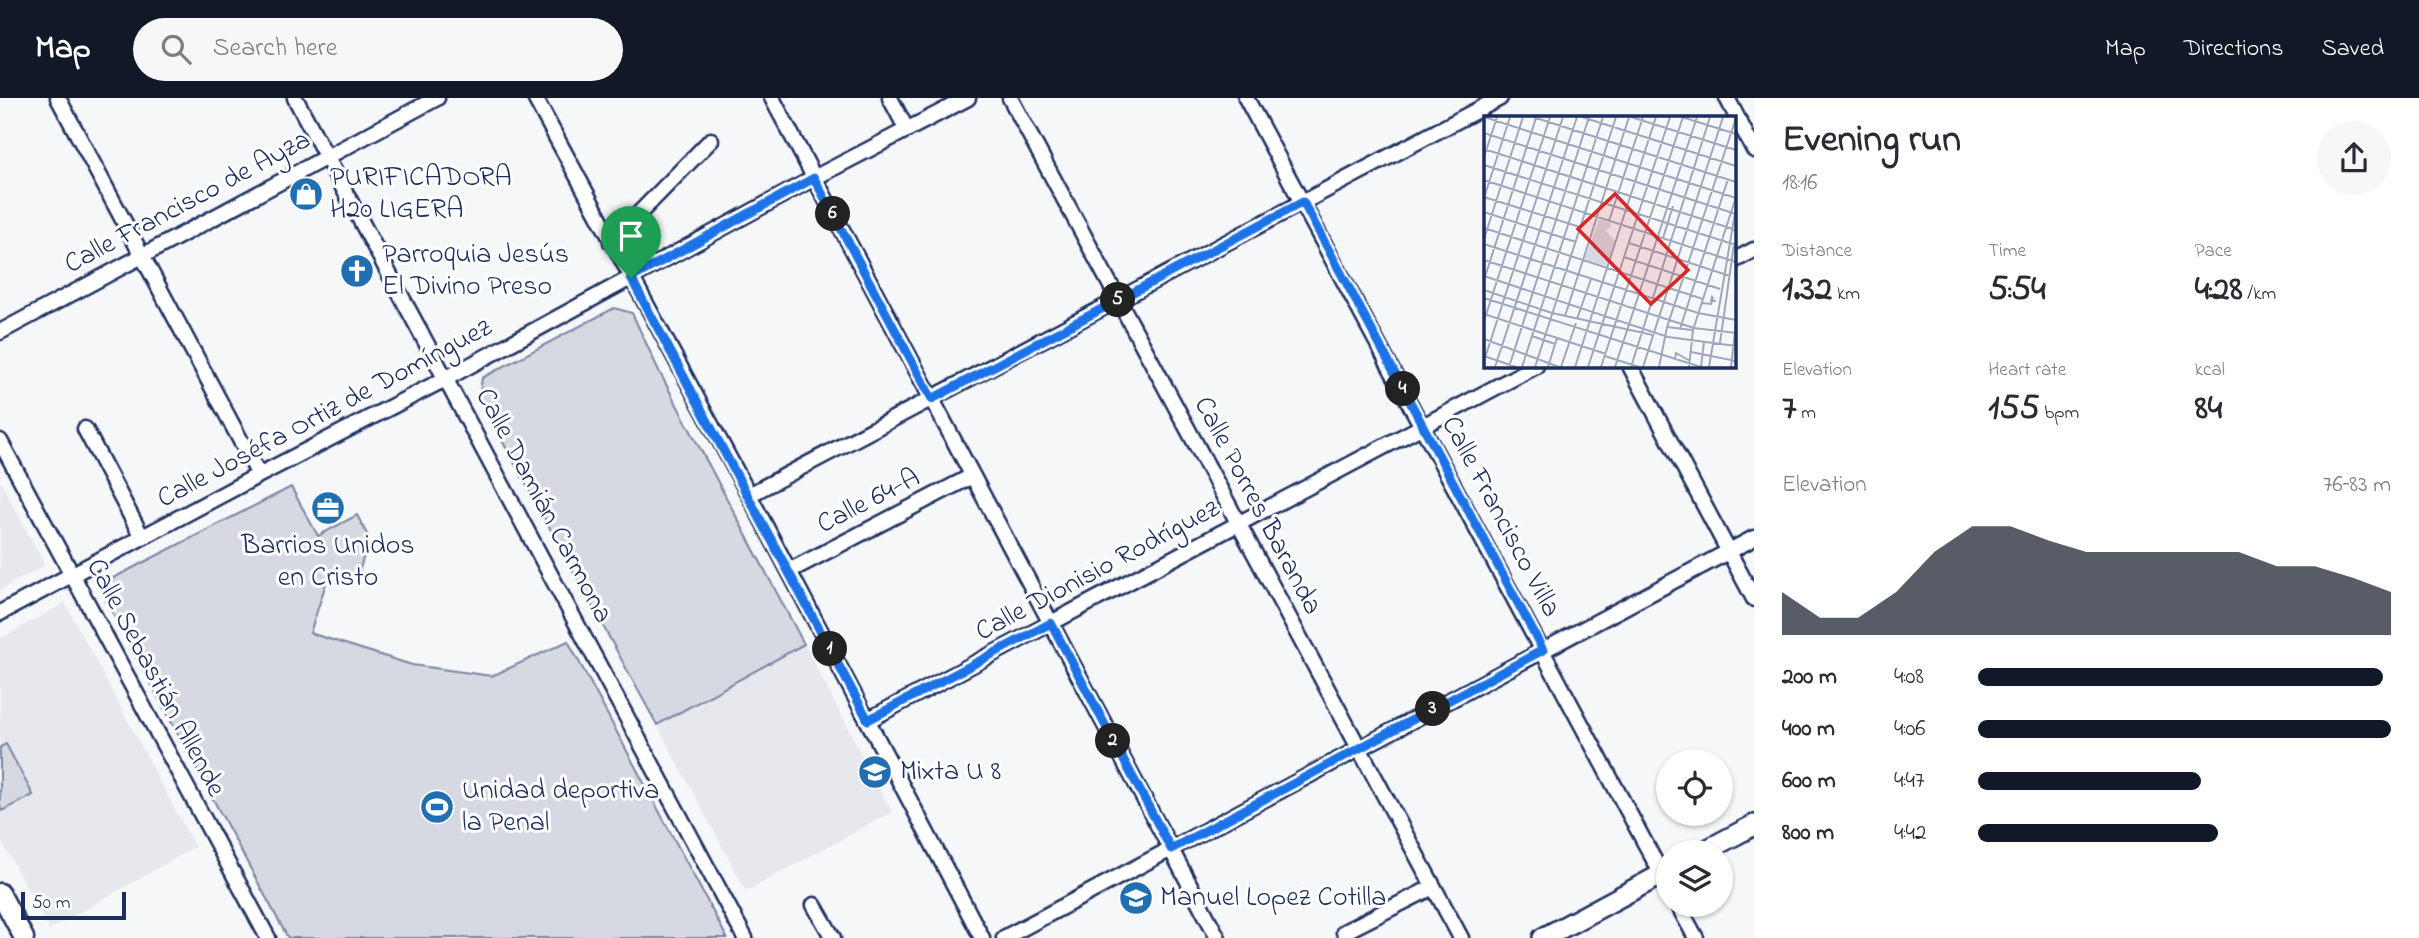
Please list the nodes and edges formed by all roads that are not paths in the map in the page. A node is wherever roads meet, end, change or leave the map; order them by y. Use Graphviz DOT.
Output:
graph roads {
  1 [pos="58,98"];
  2 [pos="295,98"];
  3 [pos="437,98"];
  4 [pos="535,98"];
  5 [pos="772,98"];
  6 [pos="890,98"];
  7 [pos="968,98"];
  8 [pos="1010,98"];
  9 [pos="1247,98"];
  10 [pos="1727,98"];
  11 [pos="1493,100"];
  12 [pos="907,130"];
  13 [pos="711,141"];
  14 [pos="1754,150"];
  15 [pos="327,156"];
  16 [pos="814,178"];
  17 [pos="1303,202"];
  18 [pos="611,242"];
  19 [pos="1754,250"];
  20 [pos="142,255"];
  21 [pos="1736,259"];
  22 [pos="631,278"];
  23 [pos="1119,300"];
  24 [pos="0,332"];
  25 [pos="1531,368"];
  26 [pos="1631,368"];
  27 [pos="447,378"];
  28 [pos="932,399"];
  29 [pos="1423,425"];
  30 [pos="85,429"];
  31 [pos="0,441"];
  32 [pos="259,475"];
  33 [pos="972,476"];
  34 [pos="749,495"];
  35 [pos="1239,523"];
  36 [pos="142,537"];
  37 [pos="1754,538"];
  38 [pos="1729,551"];
  39 [pos="789,571"];
  40 [pos="71,575"];
  41 [pos="1754,599"];
  42 [pos="0,613"];
  43 [pos="1051,623"];
  44 [pos="1543,650"];
  45 [pos="868,720"];
  46 [pos="1358,749"];
  47 [pos="1754,825"];
  48 [pos="1726,840"];
  49 [pos="1171,849"];
  50 [pos="1656,859"];
  51 [pos="1656,882"];
  52 [pos="1433,887"];
  53 [pos="1,898"];
  54 [pos="814,905"];
  55 [pos="1685,917"];
  56 [pos="1344,932"];
  57 [pos="24,938"];
  58 [pos="268,938"];
  59 [pos="745,938"];
  60 [pos="833,938"];
  61 [pos="982,938"];
  62 [pos="1004,938"];
  63 [pos="1218,938"];
  64 [pos="1461,938"];
  65 [pos="1543,938"];
  66 [pos="1696,938"];
  1 -- 20 [label="street"];
  2 -- 15 [label="street, Calle Damián Carmona"];
  3 -- 15 [label="street, Calle Francisco de Ayza"];
  4 -- 18 [label="street"];
  5 -- 16 [label="street"];
  6 -- 12 [label="street"];
  7 -- 12 [label="street, Calle Joséfa Ortiz de Domínguez"];
  8 -- 23 [label="street, Calle Porres Baranda"];
  9 -- 17 [label="street, Calle Francisco Villa"];
  10 -- 14 [label="street"];
  11 -- 17 [label="street"];
  12 -- 16 [label="street, Calle Joséfa Ortiz de Domínguez"];
  13 -- 18 [label="street"];
  15 -- 20 [label="street, Calle Francisco de Ayza"];
  15 -- 27 [label="street, Calle Damián Carmona"];
  16 -- 22 [label="street, Calle Joséfa Ortiz de Domínguez"];
  16 -- 28 [label="street"];
  17 -- 23 [label="street"];
  17 -- 29 [label="street, Calle Francisco Villa"];
  18 -- 22 [label="street"];
  19 -- 21 [label="street"];
  20 -- 24 [label="street, Calle Francisco de Ayza"];
  20 -- 32 [label="street"];
  22 -- 27 [label="street, Calle Joséfa Ortiz de Domínguez"];
  22 -- 34 [label="street"];
  23 -- 28 [label="street"];
  23 -- 35 [label="street, Calle Porres Baranda"];
  25 -- 29 [label="street, Calle Dionisio Rodríguez"];
  26 -- 38 [label="street"];
  27 -- 32 [label="street, Calle Joséfa Ortiz de Domínguez"];
  27 -- 59 [label="street, Calle Damián Carmona"];
  28 -- 33 [label="street"];
  28 -- 34 [label="street"];
  29 -- 35 [label="street, Calle Dionisio Rodríguez"];
  29 -- 44 [label="street, Calle Francisco Villa"];
  30 -- 36 [label="street"];
  31 -- 40 [label="street, Calle Sebastián Allende"];
  32 -- 36 [label="street, Calle Joséfa Ortiz de Domínguez"];
  33 -- 39 [label="street, Calle 64-A"];
  33 -- 43 [label="street"];
  34 -- 39 [label="street"];
  35 -- 43 [label="street, Calle Dionisio Rodríguez"];
  35 -- 46 [label="street, Calle Porres Baranda"];
  36 -- 40 [label="street, Calle Joséfa Ortiz de Domínguez"];
  37 -- 38 [label="street"];
  38 -- 41 [label="street"];
  38 -- 44 [label="street"];
  39 -- 45 [label="street"];
  40 -- 42 [label="street, Calle Joséfa Ortiz de Domínguez"];
  40 -- 58 [label="street, Calle Sebastián Allende"];
  43 -- 45 [label="street, Calle Dionisio Rodríguez"];
  43 -- 49 [label="street"];
  44 -- 46 [label="street"];
  44 -- 50 [label="street, Calle Francisco Villa"];
  45 -- 61 [label="street"];
  46 -- 49 [label="street"];
  46 -- 52 [label="street, Calle Porres Baranda"];
  47 -- 48 [label="main road"];
  49 -- 62 [label="street"];
  49 -- 63 [label="street"];
  51 -- 65 [label="main road"];
  52 -- 56 [label="street"];
  52 -- 64 [label="street, Calle Porres Baranda"];
  53 -- 57 [label="street"];
  54 -- 60 [label="street"];
  55 -- 66 [label="street"];
}
